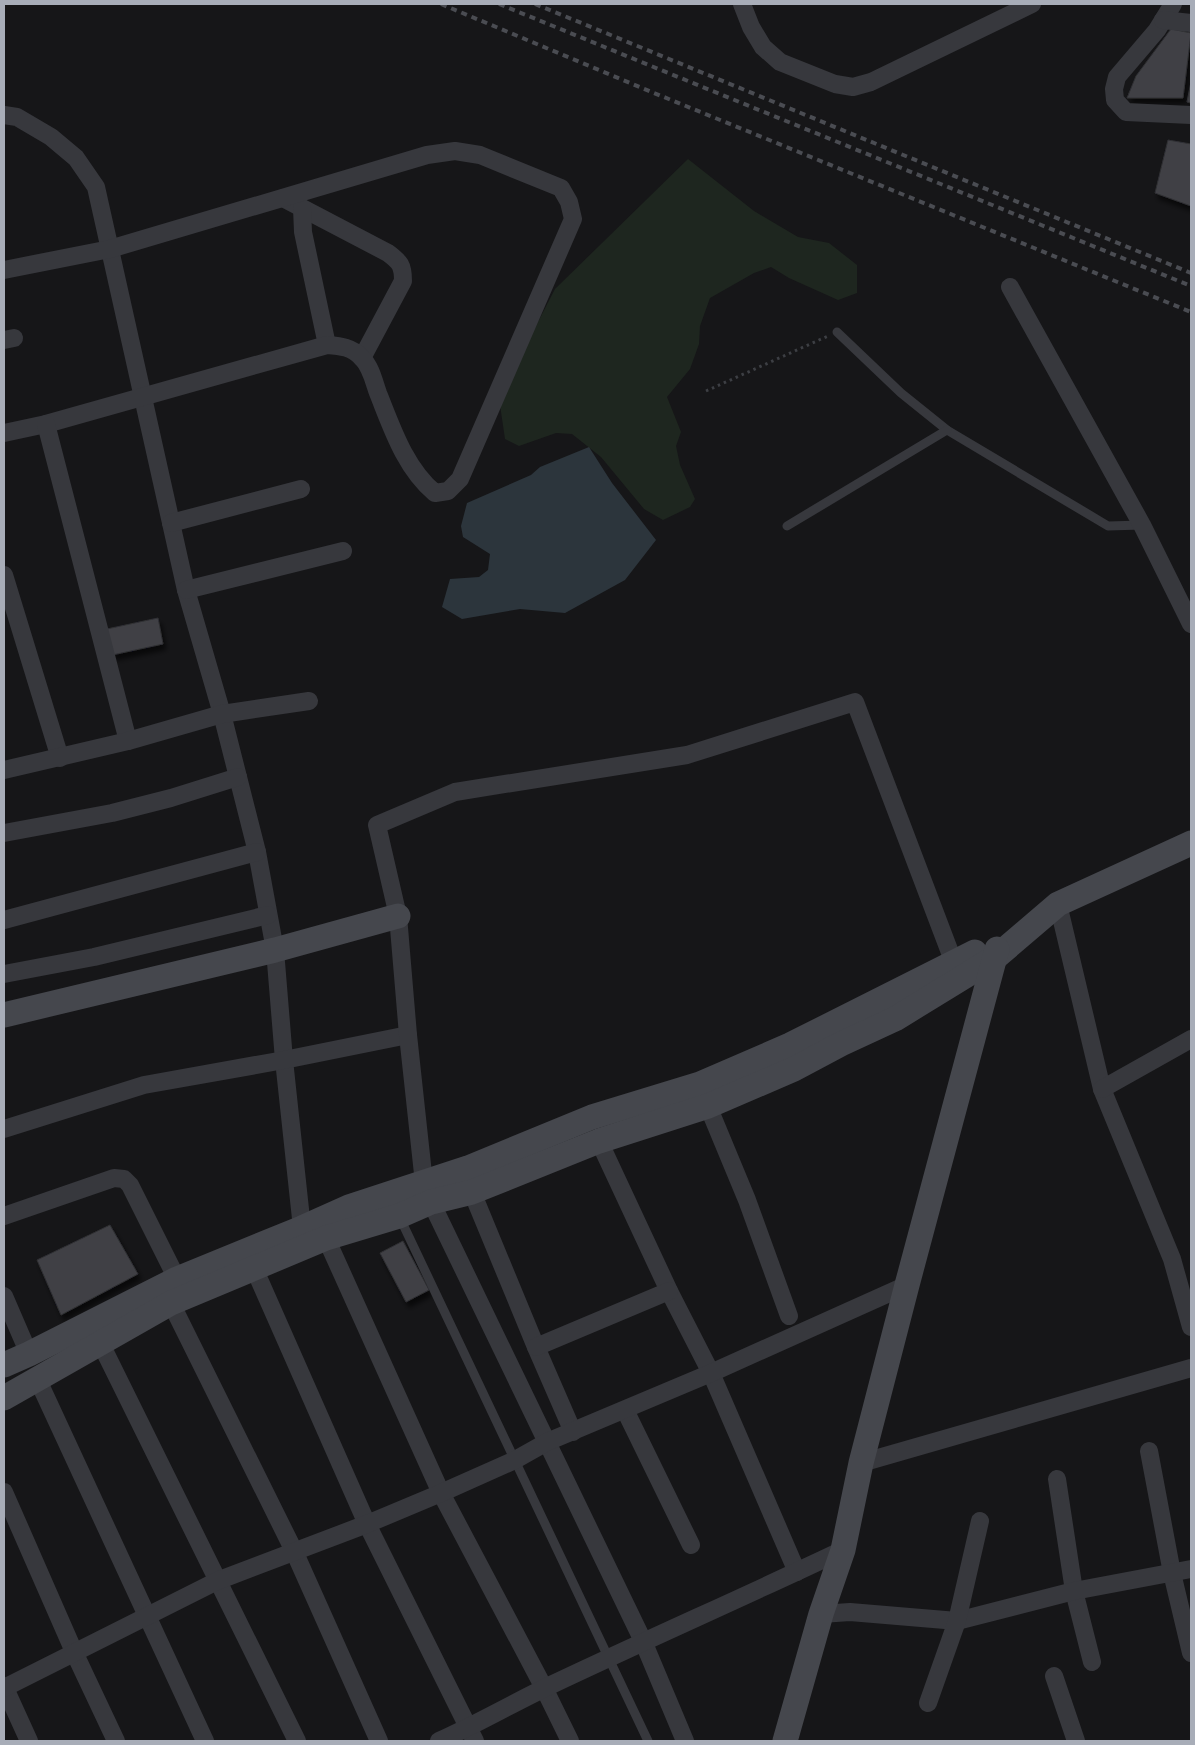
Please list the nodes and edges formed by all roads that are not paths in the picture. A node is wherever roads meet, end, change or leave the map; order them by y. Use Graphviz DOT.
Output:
graph roads {
  1 [pos="742,4"];
  2 [pos="1032,4"];
  3 [pos="1173,4"];
  4 [pos="1163,20"];
  5 [pos="1191,24"];
  6 [pos="4,115"];
  7 [pos="1191,115"];
  8 [pos="283,198"];
  9 [pos="302,208"];
  10 [pos="110,249"];
  11 [pos="4,270"];
  12 [pos="1010,287"];
  13 [pos="837,332"];
  14 [pos="327,344"];
  15 [pos="362,358"];
  16 [pos="143,397"];
  17 [pos="46,424"];
  18 [pos="947,430"];
  19 [pos="4,433"];
  20 [pos="301,489"];
  21 [pos="171,523"];
  22 [pos="1142,525"];
  23 [pos="787,526"];
  24 [pos="343,551"];
  25 [pos="4,575"];
  26 [pos="186,590"];
  27 [pos="6,594"];
  28 [pos="1191,624"];
  29 [pos="309,701"];
  30 [pos="222,714"];
  31 [pos="128,741"];
  32 [pos="60,758"];
  33 [pos="4,770"];
  34 [pos="238,777"];
  35 [pos="4,833"];
  36 [pos="1191,843"];
  37 [pos="257,852"];
  38 [pos="1058,904"];
  39 [pos="268,915"];
  40 [pos="398,916"];
  41 [pos="4,920"];
  42 [pos="997,948"];
  43 [pos="274,950"];
  44 [pos="954,963"];
  45 [pos="4,974"];
  46 [pos="4,1015"];
  47 [pos="408,1035"];
  48 [pos="1191,1039"];
  49 [pos="284,1060"];
  50 [pos="1102,1089"];
  51 [pos="708,1106"];
  52 [pos="4,1129"];
  53 [pos="599,1141"];
  54 [pos="428,1192"];
  55 [pos="472,1192"];
  56 [pos="4,1216"];
  57 [pos="399,1216"];
  58 [pos="302,1228"];
  59 [pos="326,1238"];
  60 [pos="254,1268"];
  61 [pos="906,1285"];
  62 [pos="174,1291"];
  63 [pos="669,1291"];
  64 [pos="4,1296"];
  65 [pos="789,1316"];
  66 [pos="1191,1327"];
  67 [pos="100,1342"];
  68 [pos="536,1347"];
  69 [pos="29,1354"];
  70 [pos="4,1365"];
  71 [pos="1191,1368"];
  72 [pos="711,1373"];
  73 [pos="37,1378"];
  74 [pos="4,1398"];
  75 [pos="625,1410"];
  76 [pos="574,1432"];
  77 [pos="547,1442"];
  78 [pos="1149,1451"];
  79 [pos="515,1460"];
  80 [pos="861,1463"];
  81 [pos="1056,1479"];
  82 [pos="4,1492"];
  83 [pos="441,1493"];
  84 [pos="980,1521"];
  85 [pos="367,1524"];
  86 [pos="691,1545"];
  87 [pos="843,1550"];
  88 [pos="294,1551"];
  89 [pos="1191,1569"];
  90 [pos="797,1572"];
  91 [pos="1172,1572"];
  92 [pos="217,1581"];
  93 [pos="1074,1590"];
  94 [pos="821,1614"];
  95 [pos="147,1616"];
  96 [pos="957,1621"];
  97 [pos="642,1641"];
  98 [pos="1191,1653"];
  99 [pos="74,1654"];
  100 [pos="608,1658"];
  101 [pos="1092,1662"];
  102 [pos="1054,1676"];
  103 [pos="4,1687"];
  104 [pos="544,1688"];
  105 [pos="928,1702"];
  106 [pos="472,1735"];
  107 [pos="29,1741"];
  108 [pos="116,1741"];
  109 [pos="205,1741"];
  110 [pos="297,1741"];
  111 [pos="380,1741"];
  112 [pos="439,1741"];
  113 [pos="570,1741"];
  114 [pos="648,1741"];
  115 [pos="685,1741"];
  116 [pos="785,1741"];
  117 [pos="1076,1741"];
  1 -- 2 [label="street"];
  3 -- 4 [label="street"];
  4 -- 5 [label="street"];
  4 -- 7 [label="street"];
  6 -- 10 [label="street"];
  8 -- 9 [label="street"];
  8 -- 10 [label="street"];
  8 -- 15 [label="street"];
  9 -- 14 [label="street"];
  9 -- 15 [label="street"];
  10 -- 11 [label="street"];
  10 -- 16 [label="street"];
  12 -- 22 [label="street"];
  13 -- 18 [label="lane"];
  14 -- 15 [label="street"];
  14 -- 16 [label="street"];
  16 -- 17 [label="street"];
  16 -- 21 [label="street"];
  17 -- 19 [label="street"];
  17 -- 31 [label="street"];
  18 -- 22 [label="lane"];
  18 -- 23 [label="lane"];
  20 -- 21 [label="street"];
  21 -- 26 [label="street"];
  22 -- 28 [label="street"];
  24 -- 26 [label="street"];
  25 -- 27 [label="street"];
  26 -- 30 [label="street"];
  27 -- 32 [label="street"];
  29 -- 30 [label="street"];
  30 -- 31 [label="street"];
  30 -- 34 [label="street"];
  31 -- 32 [label="street"];
  32 -- 33 [label="street"];
  34 -- 35 [label="street"];
  34 -- 37 [label="street"];
  36 -- 38 [label="main road"];
  37 -- 39 [label="street"];
  37 -- 41 [label="street"];
  38 -- 42 [label="main road"];
  38 -- 50 [label="street"];
  39 -- 43 [label="street"];
  39 -- 45 [label="street"];
  40 -- 43 [label="main road"];
  40 -- 44 [label="street"];
  40 -- 47 [label="street"];
  42 -- 44 [label="main road"];
  42 -- 51 [label="main road"];
  42 -- 61 [label="main road"];
  43 -- 46 [label="main road"];
  43 -- 49 [label="street"];
  44 -- 54 [label="main road"];
  47 -- 49 [label="street"];
  47 -- 54 [label="street"];
  48 -- 50 [label="street"];
  49 -- 52 [label="street"];
  49 -- 58 [label="street"];
  50 -- 66 [label="street"];
  51 -- 53 [label="main road"];
  51 -- 65 [label="street"];
  53 -- 55 [label="main road"];
  53 -- 63 [label="street"];
  54 -- 55 [label="main road"];
  54 -- 57 [label="main road"];
  54 -- 58 [label="main road"];
  54 -- 77 [label="street"];
  55 -- 68 [label="street"];
  56 -- 62 [label="street"];
  57 -- 59 [label="main road"];
  57 -- 79 [label="lane"];
  58 -- 62 [label="main road"];
  59 -- 60 [label="main road"];
  59 -- 83 [label="street"];
  60 -- 62 [label="main road"];
  60 -- 85 [label="street"];
  61 -- 72 [label="street"];
  61 -- 80 [label="main road"];
  62 -- 67 [label="main road"];
  62 -- 69 [label="main road"];
  62 -- 88 [label="street"];
  63 -- 68 [label="street"];
  63 -- 72 [label="street"];
  64 -- 69 [label="street"];
  67 -- 73 [label="main road"];
  67 -- 92 [label="street"];
  68 -- 76 [label="street"];
  69 -- 70 [label="main road"];
  71 -- 80 [label="street"];
  72 -- 75 [label="street"];
  72 -- 90 [label="street"];
  73 -- 74 [label="main road"];
  73 -- 95 [label="street"];
  75 -- 76 [label="street"];
  75 -- 86 [label="street"];
  76 -- 77 [label="street"];
  77 -- 79 [label="street"];
  77 -- 97 [label="street"];
  78 -- 91 [label="street"];
  79 -- 83 [label="street"];
  79 -- 100 [label="lane"];
  80 -- 87 [label="main road"];
  81 -- 93 [label="street"];
  82 -- 99 [label="street"];
  83 -- 85 [label="street"];
  83 -- 104 [label="street"];
  84 -- 96 [label="street"];
  85 -- 88 [label="street"];
  85 -- 106 [label="street"];
  87 -- 90 [label="street"];
  87 -- 94 [label="main road"];
  88 -- 92 [label="street"];
  88 -- 111 [label="street"];
  89 -- 91 [label="street"];
  90 -- 97 [label="street"];
  91 -- 93 [label="street"];
  91 -- 98 [label="street"];
  92 -- 95 [label="street"];
  92 -- 110 [label="street"];
  93 -- 96 [label="street"];
  93 -- 101 [label="street"];
  94 -- 96 [label="street"];
  94 -- 116 [label="main road"];
  95 -- 99 [label="street"];
  95 -- 109 [label="street"];
  96 -- 105 [label="street"];
  97 -- 100 [label="street"];
  97 -- 115 [label="street"];
  99 -- 103 [label="street"];
  99 -- 108 [label="street"];
  100 -- 104 [label="street"];
  100 -- 114 [label="lane"];
  102 -- 117 [label="street"];
  103 -- 107 [label="street"];
  104 -- 106 [label="street"];
  104 -- 113 [label="street"];
  106 -- 112 [label="street"];
}
